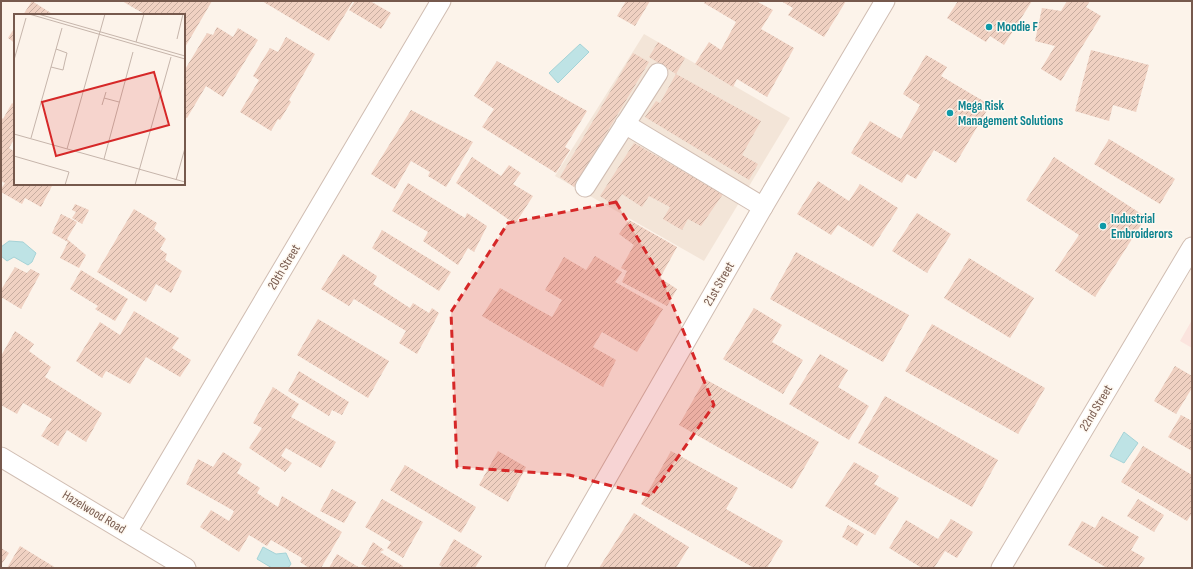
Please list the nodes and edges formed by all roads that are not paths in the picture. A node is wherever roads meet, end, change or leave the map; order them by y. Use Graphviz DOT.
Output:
graph roads {
  1 [pos="441,1"];
  2 [pos="885,1"];
  3 [pos="658,73"];
  4 [pos="625,124"];
  5 [pos="585,187"];
  6 [pos="763,207"];
  7 [pos="1192,247"];
  8 [pos="1,456"];
  9 [pos="127,532"];
  10 [pos="186,568"];
  11 [pos="555,568"];
  12 [pos="1001,568"];
  1 -- 9 [label="street, 20th Street"];
  2 -- 6 [label="street, 21st Street"];
  3 -- 4 [label="street"];
  4 -- 5 [label="street"];
  4 -- 6 [label="street"];
  6 -- 11 [label="street, 21st Street"];
  7 -- 12 [label="street, 22nd Street"];
  8 -- 9 [label="street, Hazelwood Road"];
  9 -- 10 [label="street, Hazelwood Road"];
}
